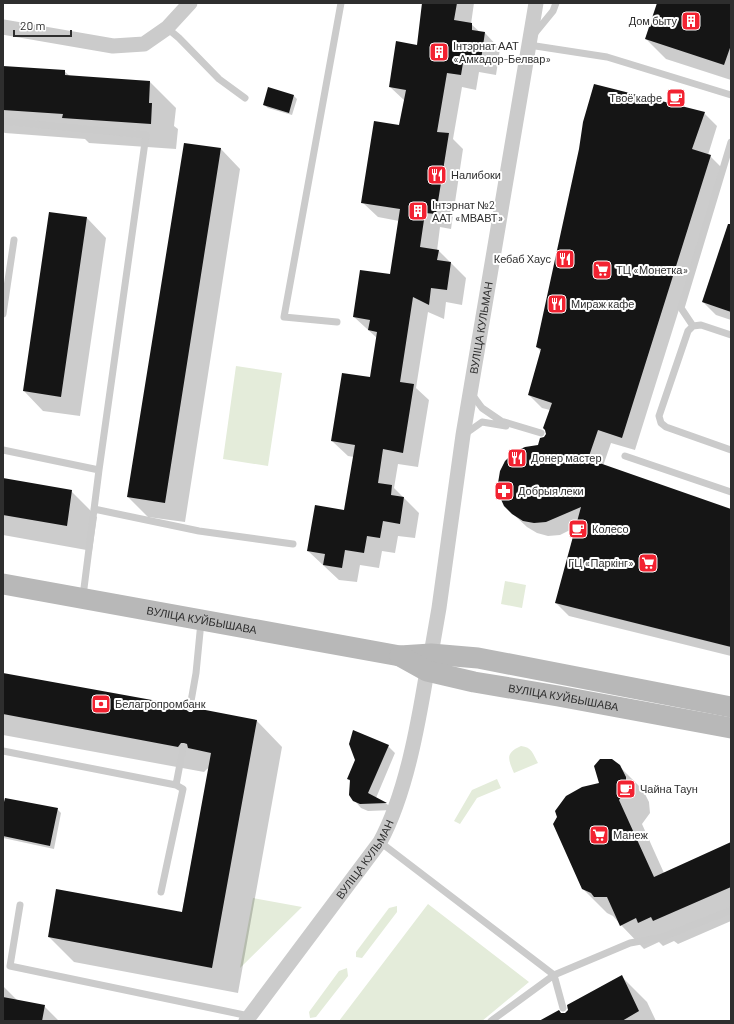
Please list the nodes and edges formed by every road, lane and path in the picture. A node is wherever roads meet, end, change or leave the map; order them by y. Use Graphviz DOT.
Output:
graph roads {
  1 [pos="190,3"];
  2 [pos="341,3"];
  3 [pos="536,3"];
  4 [pos="556,3"];
  5 [pos="3,27"];
  6 [pos="167,28"];
  7 [pos="530,41"];
  8 [pos="731,95"];
  9 [pos="245,98"];
  10 [pos="3,121"];
  11 [pos="731,142"];
  12 [pos="14,240"];
  13 [pos="3,314"];
  14 [pos="337,322"];
  15 [pos="693,326"];
  16 [pos="731,335"];
  17 [pos="470,392"];
  18 [pos="463,435"];
  19 [pos="3,450"];
  20 [pos="731,450"];
  21 [pos="626,456"];
  22 [pos="99,470"];
  23 [pos="731,492"];
  24 [pos="94,509"];
  25 [pos="293,544"];
  26 [pos="3,584"];
  27 [pos="83,598"];
  28 [pos="202,620"];
  29 [pos="429,663"];
  30 [pos="190,707"];
  31 [pos="731,707"];
  32 [pos="731,728"];
  33 [pos="183,748"];
  34 [pos="3,751"];
  35 [pos="176,785"];
  36 [pos="380,842"];
  37 [pos="161,892"];
  38 [pos="20,905"];
  39 [pos="731,910"];
  40 [pos="554,975"];
  41 [pos="563,1008"];
  42 [pos="248,1019"];
  43 [pos="491,1021"];
  1 -- 6 [label="street"];
  2 -- 14 [label="lane"];
  3 -- 7 [label="street, ВУЛІЦА КУЛЬМАН"];
  4 -- 7 [label="lane"];
  5 -- 6 [label="street"];
  6 -- 9 [label="lane"];
  7 -- 8 [label="lane"];
  7 -- 17 [label="street, ВУЛІЦА КУЛЬМАН"];
  10 -- 22 [label="lane"];
  11 -- 15 [label="lane"];
  12 -- 13 [label="lane"];
  15 -- 16 [label="lane"];
  15 -- 20 [label="lane"];
  17 -- 18 [label="street, ВУЛІЦА КУЛЬМАН"];
  17 -- 18 [label="lane"];
  18 -- 29 [label="street, ВУЛІЦА КУЛЬМАН"];
  19 -- 22 [label="lane"];
  21 -- 23 [label="lane"];
  22 -- 24 [label="lane"];
  24 -- 25 [label="lane"];
  24 -- 27 [label="lane"];
  26 -- 27 [label="main road, ВУЛІЦА КУЙБЫШАВА"];
  27 -- 28 [label="main road, ВУЛІЦА КУЙБЫШАВА"];
  28 -- 29 [label="main road, ВУЛІЦА КУЙБЫШАВА"];
  28 -- 30 [label="lane"];
  29 -- 31 [label="main road, ВУЛІЦА КУЙБЫШАВА"];
  29 -- 32 [label="main road, ВУЛІЦА КУЙБЫШАВА"];
  29 -- 36 [label="street, ВУЛІЦА КУЛЬМАН"];
  33 -- 35 [label="lane"];
  34 -- 35 [label="lane"];
  35 -- 37 [label="lane"];
  36 -- 40 [label="lane"];
  36 -- 42 [label="street, ВУЛІЦА КУЛЬМАН"];
  38 -- 42 [label="lane"];
  39 -- 40 [label="lane"];
  40 -- 41 [label="lane"];
  40 -- 43 [label="lane"];
}
